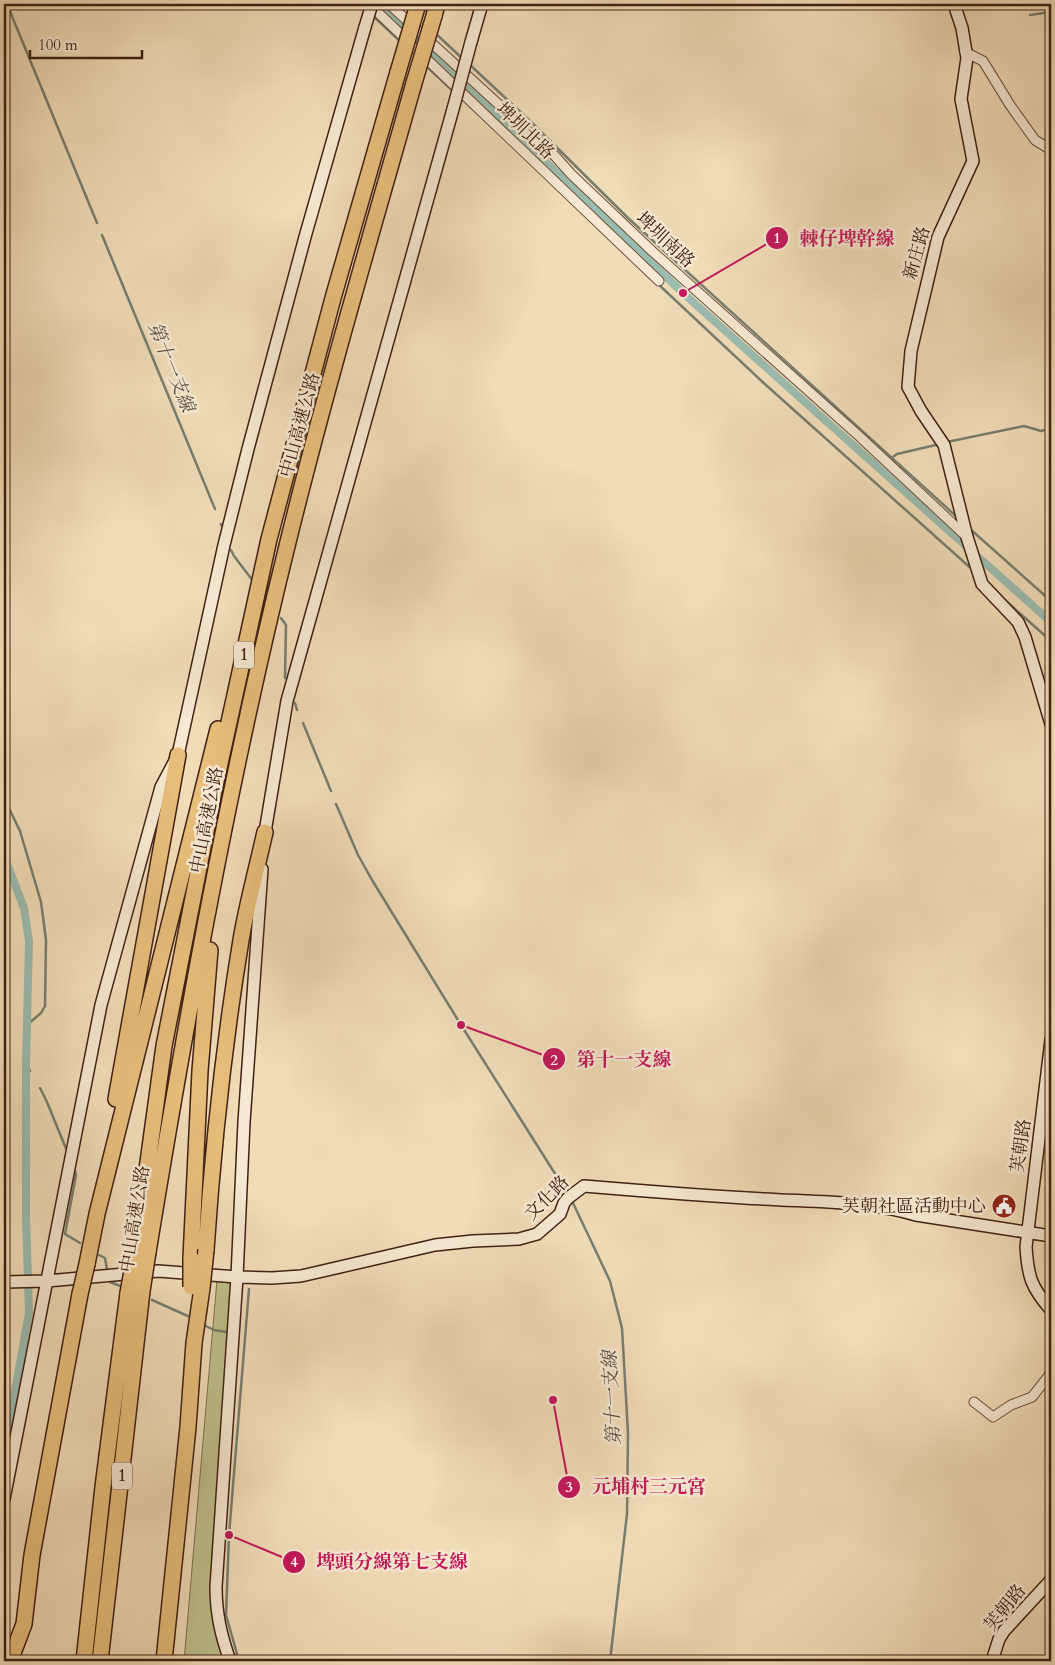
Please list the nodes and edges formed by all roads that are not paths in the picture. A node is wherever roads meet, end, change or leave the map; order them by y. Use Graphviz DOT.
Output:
graph roads {
  1 [pos="370,4"];
  2 [pos="389,4"];
  3 [pos="418,4"];
  4 [pos="482,4"];
  5 [pos="954,4"];
  6 [pos="435,10"];
  7 [pos="966,52"];
  8 [pos="1051,150"];
  9 [pos="659,281"];
  10 [pos="967,537"];
  11 [pos="269,539"];
  12 [pos="1051,724"];
  13 [pos="242,741"];
  14 [pos="178,754"];
  15 [pos="265,832"];
  16 [pos="1051,1040"];
  17 [pos="97,1214"];
  18 [pos="1027,1232"];
  19 [pos="1051,1236"];
  20 [pos="142,1251"];
  21 [pos="237,1277"];
  22 [pos="43,1281"];
  23 [pos="4,1282"];
  24 [pos="196,1288"];
  25 [pos="135,1292"];
  26 [pos="1051,1310"];
  27 [pos="1051,1373"];
  28 [pos="974,1402"];
  29 [pos="4,1499"];
  30 [pos="1051,1580"];
  31 [pos="24,1624"];
  32 [pos="10,1661"];
  33 [pos="18,1661"];
  34 [pos="84,1661"];
  35 [pos="100,1661"];
  36 [pos="164,1661"];
  37 [pos="230,1661"];
  38 [pos="992,1661"];
  1 -- 9 [label="street, 埤圳北路"];
  1 -- 14 [label="street, bridge"];
  2 -- 10 [label="street, 埤圳南路"];
  3 -- 11 [label="highway, 中山高速公路 / 1, bridge"];
  4 -- 15 [label="street, bridge"];
  5 -- 7 [label="street, 新庄路"];
  6 -- 13 [label="highway, 中山高速公路 / 1, bridge"];
  7 -- 8 [label="street"];
  7 -- 10 [label="street, 新庄路"];
  10 -- 12 [label="street, 新庄路"];
  11 -- 17 [label="highway"];
  11 -- 20 [label="highway, 中山高速公路 / 1"];
  13 -- 20 [label="highway, 中山高速公路 / 1"];
  13 -- 24 [label="highway, bridge"];
  14 -- 17 [label="highway"];
  14 -- 22 [label="street"];
  15 -- 21 [label="street"];
  15 -- 24 [label="highway, bridge"];
  16 -- 18 [label="street, 芙朝路"];
  17 -- 31 [label="highway, bridge"];
  18 -- 19 [label="street, 文化路"];
  18 -- 21 [label="street, 文化路"];
  18 -- 26 [label="street, 芙朝路"];
  20 -- 25 [label="highway, 中山高速公路 / 1, bridge"];
  21 -- 22 [label="street, 文化路"];
  21 -- 37 [label="street"];
  22 -- 23 [label="street, 文化路"];
  22 -- 29 [label="street"];
  24 -- 36 [label="highway"];
  25 -- 34 [label="highway, 中山高速公路 / 1"];
  25 -- 35 [label="highway, 中山高速公路 / 1"];
  27 -- 28 [label="street"];
  30 -- 38 [label="street, 芙朝路"];
  31 -- 32 [label="highway"];
  31 -- 33 [label="highway"];
}
